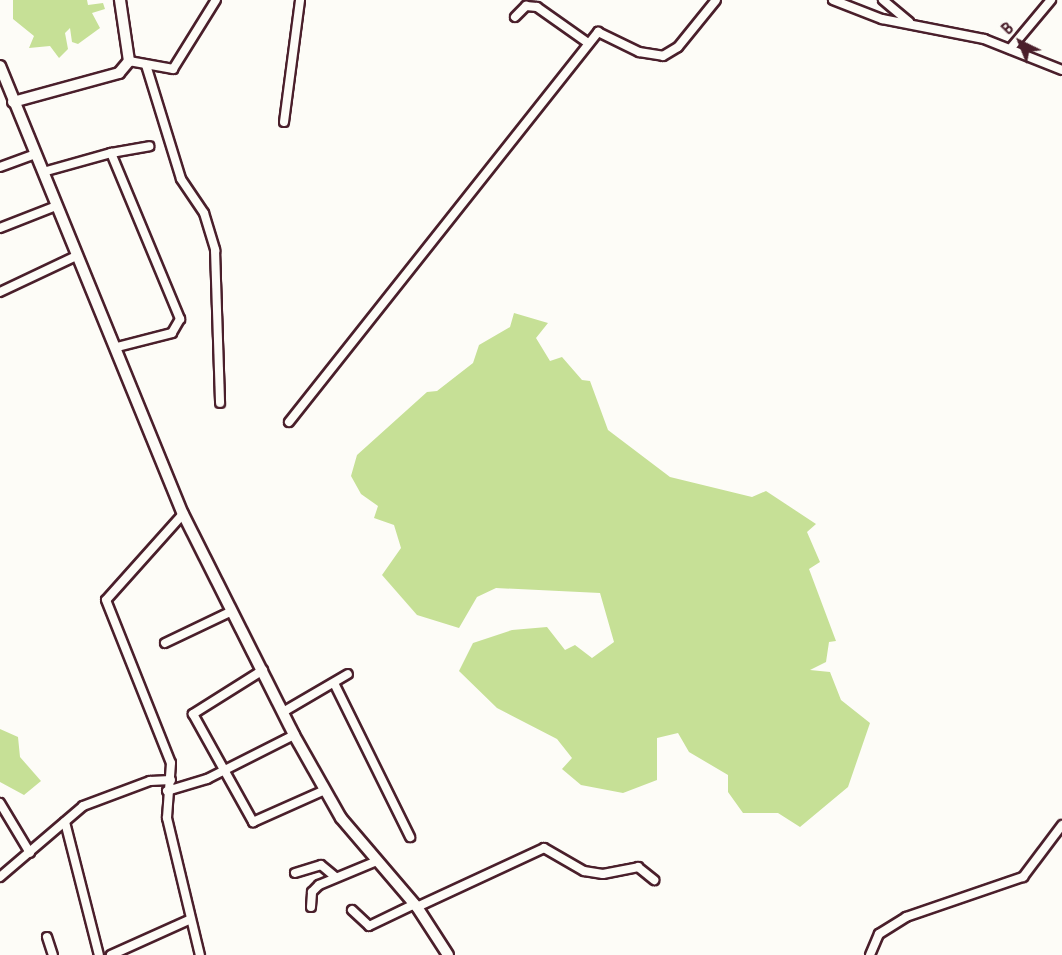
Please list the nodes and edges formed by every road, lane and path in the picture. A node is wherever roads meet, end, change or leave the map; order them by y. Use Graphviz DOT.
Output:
graph roads {
  1 [pos="120,0"];
  2 [pos="216,0"];
  3 [pos="300,0"];
  4 [pos="716,0"];
  5 [pos="832,0"];
  6 [pos="883,0"];
  7 [pos="1051,0"];
  8 [pos="515,17"];
  9 [pos="909,22"];
  10 [pos="588,43"];
  11 [pos="1010,49"];
  12 [pos="129,61"];
  13 [pos="0,66"];
  14 [pos="146,66"];
  15 [pos="1062,70"];
  16 [pos="4,88"];
  17 [pos="13,102"];
  18 [pos="284,122"];
  19 [pos="149,146"];
  20 [pos="111,153"];
  21 [pos="35,154"];
  22 [pos="0,167"];
  23 [pos="43,172"];
  24 [pos="56,206"];
  25 [pos="0,228"];
  26 [pos="76,256"];
  27 [pos="0,292"];
  28 [pos="117,347"];
  29 [pos="220,403"];
  30 [pos="289,422"];
  31 [pos="183,514"];
  32 [pos="232,611"];
  33 [pos="165,642"];
  34 [pos="263,670"];
  35 [pos="348,674"];
  36 [pos="334,683"];
  37 [pos="283,712"];
  38 [pos="294,735"];
  39 [pos="224,770"];
  40 [pos="171,780"];
  41 [pos="325,790"];
  42 [pos="167,791"];
  43 [pos="0,803"];
  44 [pos="65,822"];
  45 [pos="1062,825"];
  46 [pos="410,837"];
  47 [pos="30,853"];
  48 [pos="377,861"];
  49 [pos="296,873"];
  50 [pos="334,876"];
  51 [pos="0,877"];
  52 [pos="654,880"];
  53 [pos="416,905"];
  54 [pos="311,907"];
  55 [pos="352,910"];
  56 [pos="189,920"];
  57 [pos="46,937"];
  58 [pos="53,955"];
  59 [pos="99,955"];
  60 [pos="111,955"];
  61 [pos="200,955"];
  62 [pos="448,955"];
  63 [pos="870,955"];
  1 -- 12 [label="street"];
  2 -- 14 [label="street"];
  3 -- 18 [label="street"];
  4 -- 10 [label="street"];
  5 -- 9 [label="street"];
  6 -- 9 [label="street"];
  7 -- 11 [label="street"];
  8 -- 10 [label="street"];
  9 -- 11 [label="street"];
  10 -- 30 [label="street"];
  11 -- 15 [label="street"];
  12 -- 14 [label="street"];
  12 -- 17 [label="street"];
  13 -- 16 [label="street"];
  14 -- 29 [label="street"];
  16 -- 17 [label="street"];
  17 -- 21 [label="street"];
  19 -- 20 [label="street"];
  20 -- 23 [label="street"];
  20 -- 28 [label="street"];
  21 -- 22 [label="street"];
  21 -- 23 [label="street"];
  23 -- 24 [label="street"];
  24 -- 25 [label="street"];
  24 -- 26 [label="street"];
  26 -- 27 [label="street"];
  26 -- 28 [label="street"];
  28 -- 31 [label="street"];
  31 -- 32 [label="street"];
  31 -- 40 [label="street"];
  32 -- 33 [label="street"];
  32 -- 34 [label="street"];
  34 -- 37 [label="street"];
  34 -- 39 [label="street"];
  35 -- 36 [label="street"];
  36 -- 37 [label="street"];
  36 -- 46 [label="street"];
  37 -- 38 [label="street"];
  38 -- 39 [label="street"];
  38 -- 41 [label="street"];
  39 -- 41 [label="street"];
  39 -- 42 [label="street"];
  40 -- 42 [label="street"];
  40 -- 44 [label="street"];
  41 -- 48 [label="street"];
  42 -- 56 [label="street"];
  43 -- 47 [label="street"];
  44 -- 47 [label="street"];
  44 -- 59 [label="street"];
  45 -- 63 [label="street"];
  47 -- 51 [label="street"];
  48 -- 50 [label="street"];
  48 -- 53 [label="street"];
  49 -- 50 [label="street"];
  50 -- 54 [label="street"];
  52 -- 53 [label="street"];
  53 -- 55 [label="street"];
  53 -- 62 [label="street"];
  56 -- 60 [label="street"];
  56 -- 61 [label="street"];
  57 -- 58 [label="street"];
}
